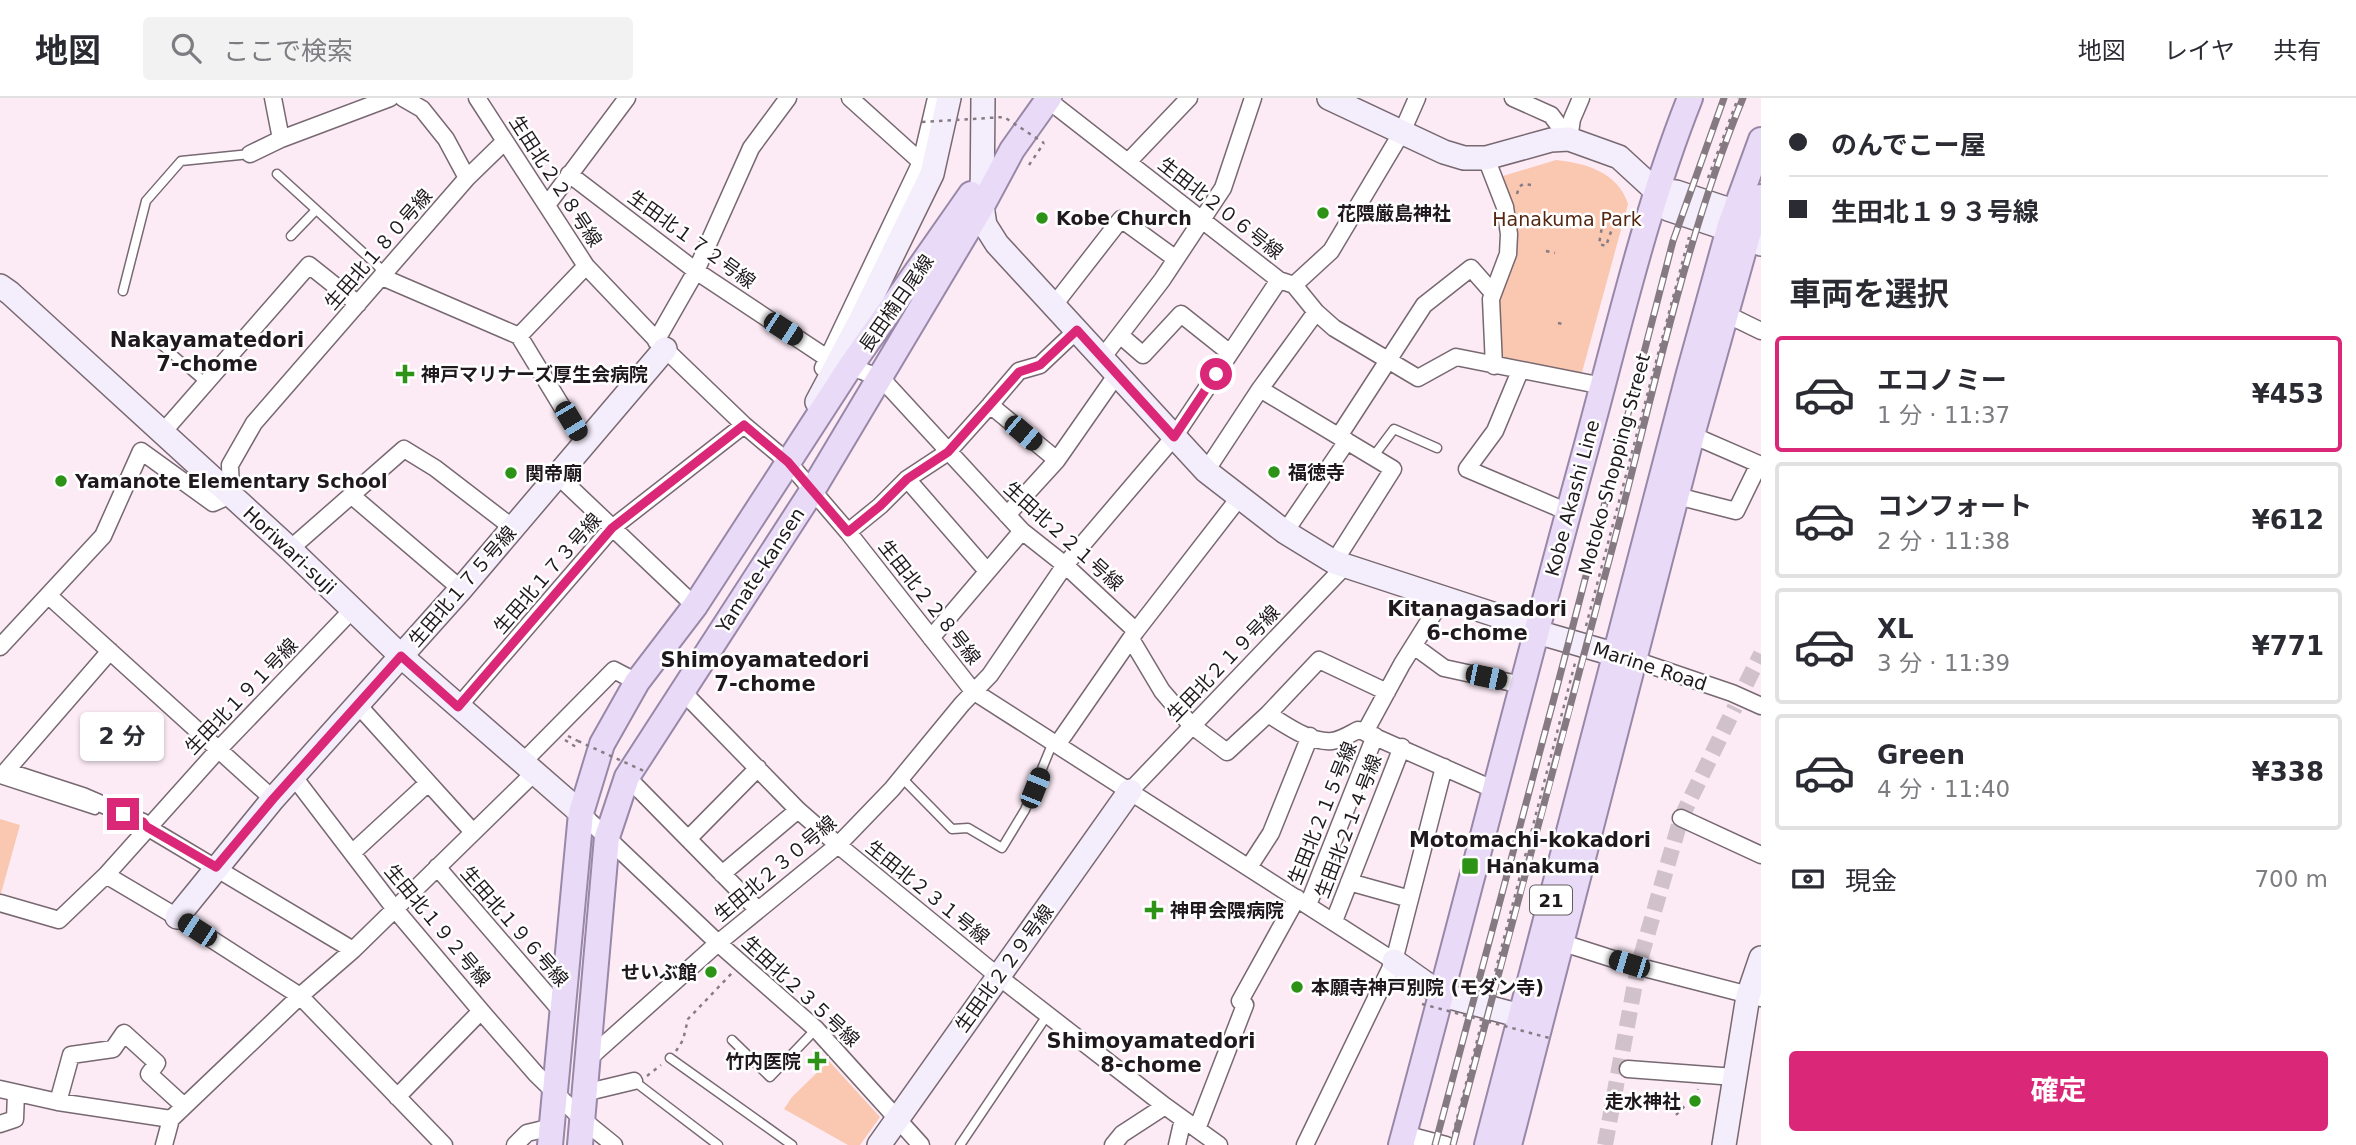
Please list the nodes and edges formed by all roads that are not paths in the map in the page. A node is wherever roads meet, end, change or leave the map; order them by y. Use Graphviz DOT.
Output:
graph roads {
  1 [pos="273,98"];
  2 [pos="390,98"];
  3 [pos="403,98"];
  4 [pos="477,98"];
  5 [pos="627,98"];
  6 [pos="788,98"];
  7 [pos="850,98"];
  8 [pos="936,98"];
  9 [pos="949,98"];
  10 [pos="983,98"];
  11 [pos="1189,98"];
  12 [pos="1253,98"];
  13 [pos="1417,98"];
  14 [pos="1513,98"];
  15 [pos="1581,98"];
  16 [pos="1690,98"];
  17 [pos="1049,99"];
  18 [pos="1337,100"];
  19 [pos="1402,132"];
  20 [pos="281,139"];
  21 [pos="1569,139"];
  22 [pos="1761,140"];
  23 [pos="504,142"];
  24 [pos="250,154"];
  25 [pos="1021,158"];
  26 [pos="1486,158"];
  27 [pos="921,162"];
  28 [pos="1128,162"];
  29 [pos="277,174"];
  30 [pos="569,174"];
  31 [pos="467,178"];
  32 [pos="983,178"];
  33 [pos="1656,191"];
  34 [pos="1761,197"];
  35 [pos="547,205"];
  36 [pos="982,206"];
  37 [pos="316,210"];
  38 [pos="1202,219"];
  39 [pos="1746,235"];
  40 [pos="291,236"];
  41 [pos="1176,259"];
  42 [pos="586,266"];
  43 [pos="696,271"];
  44 [pos="382,277"];
  45 [pos="1287,282"];
  46 [pos="0,286"];
  47 [pos="123,291"];
  48 [pos="1493,293"];
  49 [pos="358,304"];
  50 [pos="1054,305"];
  51 [pos="1316,312"];
  52 [pos="1726,314"];
  53 [pos="1077,330"];
  54 [pos="1761,331"];
  55 [pos="1120,335"];
  56 [pos="519,336"];
  57 [pos="158,342"];
  58 [pos="661,345"];
  59 [pos="1230,353"];
  60 [pos="1387,360"];
  61 [pos="838,363"];
  62 [pos="1110,366"];
  63 [pos="1494,366"];
  64 [pos="1520,371"];
  65 [pos="881,378"];
  66 [pos="206,383"];
  67 [pos="1603,386"];
  68 [pos="1261,389"];
  69 [pos="990,405"];
  70 [pos="744,425"];
  71 [pos="163,432"];
  72 [pos="1692,435"];
  73 [pos="1174,437"];
  74 [pos="1343,439"];
  75 [pos="584,443"];
  76 [pos="1437,448"];
  77 [pos="948,452"];
  78 [pos="1374,457"];
  79 [pos="1057,460"];
  80 [pos="788,462"];
  81 [pos="1760,464"];
  82 [pos="1206,471"];
  83 [pos="557,475"];
  84 [pos="907,479"];
  85 [pos="812,491"];
  86 [pos="231,495"];
  87 [pos="352,495"];
  88 [pos="1677,496"];
  89 [pos="1239,498"];
  90 [pos="1568,512"];
  91 [pos="1007,515"];
  92 [pos="513,528"];
  93 [pos="612,528"];
  94 [pos="1022,531"];
  95 [pos="848,532"];
  96 [pos="1285,532"];
  97 [pos="290,549"];
  98 [pos="1340,563"];
  99 [pos="1065,565"];
  100 [pos="987,571"];
  101 [pos="461,589"];
  102 [pos="49,596"];
  103 [pos="1444,597"];
  104 [pos="695,606"];
  105 [pos="353,610"];
  106 [pos="1537,632"];
  107 [pos="1134,635"];
  108 [pos="931,638"];
  109 [pos="1414,646"];
  110 [pos="0,647"];
  111 [pos="110,651"];
  112 [pos="401,656"];
  113 [pos="1625,657"];
  114 [pos="637,682"];
  115 [pos="1522,685"];
  116 [pos="682,691"];
  117 [pos="973,691"];
  118 [pos="1387,692"];
  119 [pos="358,705"];
  120 [pos="1761,706"];
  121 [pos="458,707"];
  122 [pos="1268,714"];
  123 [pos="1191,725"];
  124 [pos="1370,734"];
  125 [pos="1310,736"];
  126 [pos="1055,743"];
  127 [pos="1402,747"];
  128 [pos="218,750"];
  129 [pos="1444,767"];
  130 [pos="528,768"];
  131 [pos="758,768"];
  132 [pos="635,774"];
  133 [pos="3,775"];
  134 [pos="294,777"];
  135 [pos="902,778"];
  136 [pos="428,783"];
  137 [pos="1494,790"];
  138 [pos="1130,791"];
  139 [pos="273,799"];
  140 [pos="798,810"];
  141 [pos="581,813"];
  142 [pos="1681,818"];
  143 [pos="147,827"];
  144 [pos="473,832"];
  145 [pos="607,837"];
  146 [pos="688,839"];
  147 [pos="838,845"];
  148 [pos="352,853"];
  149 [pos="1761,855"];
  150 [pos="216,867"];
  151 [pos="437,867"];
  152 [pos="1249,867"];
  153 [pos="722,874"];
  154 [pos="106,875"];
  155 [pos="1349,882"];
  156 [pos="1410,899"];
  157 [pos="1303,901"];
  158 [pos="0,903"];
  159 [pos="394,908"];
  160 [pos="758,910"];
  161 [pos="177,917"];
  162 [pos="1334,921"];
  163 [pos="1560,942"];
  164 [pos="718,943"];
  165 [pos="353,950"];
  166 [pos="1761,958"];
  167 [pos="1394,961"];
  168 [pos="1629,964"];
  169 [pos="1648,970"];
  170 [pos="999,977"];
  171 [pos="300,996"];
  172 [pos="1754,997"];
  173 [pos="1432,999"];
  174 [pos="481,1011"];
  175 [pos="562,1012"];
  176 [pos="1048,1014"];
  177 [pos="1521,1016"];
  178 [pos="816,1029"];
  179 [pos="732,1040"];
  180 [pos="670,1058"];
  181 [pos="587,1060"];
  182 [pos="1628,1069"];
  183 [pos="1735,1077"];
  184 [pos="634,1081"];
  185 [pos="8,1091"];
  186 [pos="556,1093"];
  187 [pos="584,1093"];
  188 [pos="397,1097"];
  189 [pos="58,1102"];
  190 [pos="1165,1106"];
  191 [pos="184,1107"];
  192 [pos="897,1117"];
  193 [pos="171,1119"];
  194 [pos="582,1119"];
  195 [pos="0,1124"];
  196 [pos="1190,1124"];
  197 [pos="551,1136"];
  198 [pos="1402,1140"];
  199 [pos="1449,1141"];
  200 [pos="1216,1144"];
  201 [pos="164,1145"];
  202 [pos="444,1145"];
  203 [pos="515,1145"];
  204 [pos="580,1145"];
  205 [pos="614,1145"];
  206 [pos="718,1145"];
  207 [pos="792,1145"];
  208 [pos="878,1145"];
  209 [pos="921,1145"];
  210 [pos="960,1145"];
  211 [pos="1113,1145"];
  212 [pos="1177,1145"];
  213 [pos="1305,1145"];
  214 [pos="1487,1145"];
  215 [pos="1509,1145"];
  216 [pos="1724,1145"];
  1 -- 20 [label="street"];
  2 -- 20 [label="street"];
  3 -- 31 [label="street"];
  4 -- 23 [label="street, 生田北２２８号線"];
  5 -- 30 [label="street"];
  6 -- 43 [label="street"];
  7 -- 27 [label="street"];
  8 -- 27 [label="street"];
  9 -- 61 [label="street"];
  10 -- 32 [label="street, Yamate-kansen"];
  11 -- 28 [label="street"];
  12 -- 38 [label="street"];
  13 -- 19 [label="street, 生田北２３０号線"];
  14 -- 21 [label="street"];
  15 -- 21 [label="street"];
  16 -- 33 [label="main road, Kobe Akashi Line"];
  17 -- 25 [label="main road, 長田楠日尾線"];
  17 -- 28 [label="street, 生田北２０６号線"];
  18 -- 19 [label="street"];
  19 -- 26 [label="street"];
  19 -- 45 [label="street, 生田北２３０号線"];
  20 -- 24 [label="street"];
  21 -- 26 [label="street"];
  21 -- 33 [label="street"];
  22 -- 39 [label="main road, 21"];
  23 -- 31 [label="street, 生田北１８０号線"];
  23 -- 35 [label="street, 生田北２２８号線"];
  24 -- 47 [label="lane"];
  25 -- 32 [label="main road, 長田楠日尾線"];
  25 -- 36 [label="main road, 長田楠日尾線"];
  26 -- 48 [label="street"];
  27 -- 61 [label="street"];
  28 -- 38 [label="street, 生田北２０６号線"];
  29 -- 37 [label="lane"];
  30 -- 35 [label="street"];
  30 -- 43 [label="street, 生田北１７２号線"];
  31 -- 44 [label="street, 生田北１８０号線"];
  32 -- 36 [label="street, Yamate-kansen"];
  32 -- 61 [label="main road, 長田楠日尾線"];
  33 -- 39 [label="street"];
  33 -- 67 [label="main road, Kobe Akashi Line"];
  34 -- 39 [label="main road, 21"];
  35 -- 42 [label="street, 生田北２２８号線"];
  36 -- 50 [label="street, Marine Road"];
  36 -- 65 [label="main road, Yamate-kansen"];
  37 -- 40 [label="lane"];
  37 -- 44 [label="lane"];
  38 -- 41 [label="street"];
  38 -- 45 [label="street, 生田北２０６号線"];
  39 -- 52 [label="main road, 21"];
  39 -- 113 [label="main road, 21"];
  41 -- 50 [label="street"];
  41 -- 55 [label="street"];
  42 -- 56 [label="street"];
  42 -- 58 [label="street, 生田北２２８号線"];
  43 -- 58 [label="street"];
  43 -- 61 [label="street, 生田北１７２号線"];
  44 -- 49 [label="street, 生田北１８０号線"];
  44 -- 56 [label="street"];
  45 -- 51 [label="street, 生田北２０６号線"];
  45 -- 59 [label="street, 生田北２３０号線"];
  46 -- 71 [label="street, Horiwari-suji"];
  48 -- 60 [label="street"];
  48 -- 63 [label="street"];
  49 -- 66 [label="street"];
  49 -- 86 [label="street, 生田北１８０号線"];
  50 -- 53 [label="street, Marine Road"];
  51 -- 60 [label="street, 生田北２０６号線"];
  51 -- 68 [label="street"];
  52 -- 54 [label="street"];
  52 -- 72 [label="main road, 21"];
  53 -- 62 [label="street, Marine Road"];
  53 -- 69 [label="street"];
  55 -- 59 [label="street"];
  55 -- 62 [label="street"];
  56 -- 75 [label="street"];
  57 -- 66 [label="lane"];
  58 -- 70 [label="street, 生田北２２８号線"];
  58 -- 75 [label="street, 生田北１７５号線"];
  59 -- 73 [label="street, 生田北２３０号線"];
  60 -- 63 [label="street, 生田北２０６号線"];
  60 -- 74 [label="street"];
  61 -- 65 [label="street, 生田北１７２号線"];
  61 -- 80 [label="main road, 長田楠日尾線"];
  62 -- 73 [label="street, Marine Road"];
  62 -- 79 [label="street"];
  63 -- 64 [label="street, 生田北２０６号線"];
  64 -- 67 [label="street, 生田北２０６号線"];
  64 -- 90 [label="street"];
  65 -- 77 [label="street, 生田北２２１号線"];
  65 -- 85 [label="main road, Yamate-kansen"];
  66 -- 71 [label="street"];
  67 -- 90 [label="main road, Kobe Akashi Line"];
  68 -- 74 [label="street"];
  68 -- 82 [label="street"];
  69 -- 77 [label="street"];
  69 -- 79 [label="street"];
  70 -- 80 [label="street, 生田北２２８号線"];
  70 -- 93 [label="street, 生田北１７３号線"];
  71 -- 86 [label="street, Horiwari-suji"];
  72 -- 81 [label="street"];
  72 -- 88 [label="main road, 21"];
  73 -- 82 [label="street, Marine Road"];
  73 -- 99 [label="street, 生田北２３０号線"];
  74 -- 78 [label="street"];
  74 -- 96 [label="street"];
  75 -- 83 [label="street, 生田北１７５号線"];
  76 -- 78 [label="lane"];
  77 -- 84 [label="street"];
  77 -- 91 [label="street, 生田北２２１号線"];
  78 -- 98 [label="street, 生田北２１９号線"];
  79 -- 91 [label="street"];
  80 -- 85 [label="street, 生田北２２８号線"];
  80 -- 104 [label="main road, Yamate-kansen"];
  81 -- 88 [label="street"];
  82 -- 89 [label="street, Marine Road"];
  83 -- 92 [label="street, 生田北１７５号線"];
  83 -- 93 [label="street"];
  84 -- 95 [label="street"];
  84 -- 100 [label="street"];
  85 -- 95 [label="street, 生田北２２８号線"];
  85 -- 116 [label="main road, Yamate-kansen"];
  86 -- 97 [label="street, Horiwari-suji"];
  86 -- 102 [label="street"];
  87 -- 92 [label="street"];
  87 -- 97 [label="street"];
  87 -- 101 [label="street"];
  88 -- 113 [label="main road, 21"];
  89 -- 96 [label="street, Marine Road"];
  89 -- 107 [label="street"];
  90 -- 106 [label="main road, Kobe Akashi Line"];
  91 -- 94 [label="street, 生田北２２１号線"];
  92 -- 101 [label="street, 生田北１７５号線"];
  93 -- 104 [label="street"];
  93 -- 121 [label="street, 生田北１７３号線"];
  94 -- 99 [label="street, 生田北２２１号線"];
  94 -- 100 [label="street"];
  95 -- 108 [label="street, 生田北２２８号線"];
  96 -- 98 [label="street, Marine Road"];
  97 -- 105 [label="street, Horiwari-suji"];
  98 -- 103 [label="street, Marine Road"];
  98 -- 123 [label="street, 生田北２１９号線"];
  99 -- 107 [label="street, 生田北２２１号線"];
  99 -- 117 [label="street, 生田北２３０号線"];
  100 -- 108 [label="street"];
  101 -- 112 [label="street, 生田北１７５号線"];
  102 -- 110 [label="street"];
  102 -- 111 [label="street"];
  103 -- 106 [label="street, Marine Road"];
  103 -- 109 [label="street, 生田北２１５号線"];
  104 -- 114 [label="main road, Yamate-kansen"];
  105 -- 112 [label="street, Horiwari-suji"];
  105 -- 128 [label="street, 生田北１９１号線"];
  106 -- 113 [label="street, Marine Road"];
  106 -- 115 [label="main road, Kobe Akashi Line"];
  107 -- 123 [label="street, 生田北２２１号線"];
  107 -- 126 [label="street"];
  108 -- 117 [label="street, 生田北２２８号線"];
  109 -- 115 [label="street"];
  109 -- 118 [label="street, 生田北２１５号線"];
  111 -- 128 [label="street"];
  111 -- 133 [label="street"];
  112 -- 119 [label="street, 生田北１７５号線"];
  112 -- 121 [label="street, Horiwari-suji"];
  113 -- 120 [label="street, Marine Road"];
  113 -- 163 [label="main road, 21"];
  113 -- 177 [label="main road, 21"];
  114 -- 130 [label="street"];
  114 -- 141 [label="main road, Yamate-kansen"];
  115 -- 137 [label="main road, Kobe Akashi Line"];
  116 -- 131 [label="street, 生田北２３１号線"];
  116 -- 132 [label="main road, Yamate-kansen"];
  117 -- 126 [label="street, 生田北２２８号線"];
  117 -- 135 [label="street, 生田北２３０号線"];
  118 -- 122 [label="street"];
  118 -- 124 [label="street, 生田北２１５号線"];
  119 -- 134 [label="street, 生田北１７５号線"];
  119 -- 136 [label="street"];
  121 -- 130 [label="street, Horiwari-suji"];
  122 -- 123 [label="street, 生田北２２１号線"];
  122 -- 125 [label="street"];
  123 -- 138 [label="street, 生田北２１９号線"];
  124 -- 125 [label="street"];
  124 -- 127 [label="street"];
  124 -- 157 [label="street, 生田北２１５号線"];
  125 -- 152 [label="street"];
  126 -- 135 [label="lane"];
  126 -- 138 [label="street, 生田北２２８号線"];
  127 -- 129 [label="street"];
  127 -- 155 [label="street, 生田北２１４号線"];
  128 -- 139 [label="street"];
  128 -- 143 [label="street, 生田北１９１号線"];
  129 -- 137 [label="street"];
  129 -- 156 [label="street"];
  130 -- 141 [label="street, Horiwari-suji"];
  130 -- 144 [label="street"];
  131 -- 140 [label="street, 生田北２３１号線"];
  131 -- 146 [label="street"];
  132 -- 145 [label="main road, Yamate-kansen"];
  132 -- 146 [label="street"];
  133 -- 143 [label="street"];
  134 -- 139 [label="street, 生田北１７５号線"];
  134 -- 148 [label="street, 生田北１９２号線"];
  135 -- 147 [label="street, 生田北２３０号線"];
  136 -- 144 [label="street"];
  136 -- 148 [label="street"];
  137 -- 173 [label="main road, Kobe Akashi Line"];
  138 -- 152 [label="street, 生田北２２８号線"];
  138 -- 170 [label="street, 生田北２２９号線"];
  139 -- 150 [label="street, 生田北１７５号線"];
  140 -- 147 [label="street, 生田北２３１号線"];
  140 -- 153 [label="street"];
  141 -- 145 [label="street, 生田北２３５号線"];
  141 -- 175 [label="main road, Yamate-kansen"];
  142 -- 149 [label="street"];
  143 -- 150 [label="street"];
  143 -- 154 [label="street, 生田北１９１号線"];
  144 -- 151 [label="street"];
  145 -- 164 [label="street, 生田北２３５号線"];
  145 -- 181 [label="main road, Yamate-kansen"];
  146 -- 153 [label="street"];
  147 -- 160 [label="street, 生田北２３０号線"];
  147 -- 170 [label="street, 生田北２３１号線"];
  148 -- 159 [label="street, 生田北１９２号線"];
  150 -- 161 [label="street, 生田北１７５号線"];
  150 -- 165 [label="street"];
  151 -- 159 [label="street"];
  151 -- 175 [label="street, 生田北１９６号線"];
  152 -- 157 [label="street, 生田北２２８号線"];
  153 -- 160 [label="street"];
  154 -- 158 [label="street, 生田北１９１号線"];
  154 -- 161 [label="street"];
  155 -- 156 [label="street"];
  155 -- 162 [label="street, 生田北２１４号線"];
  156 -- 167 [label="street"];
  157 -- 162 [label="street, 生田北２２８号線"];
  157 -- 196 [label="street, 生田北２１５号線"];
  159 -- 165 [label="street"];
  159 -- 174 [label="street, 生田北１９２号線"];
  160 -- 164 [label="street, 生田北２３０号線"];
  161 -- 171 [label="street"];
  162 -- 167 [label="street, 生田北２２８号線"];
  163 -- 168 [label="street"];
  163 -- 215 [label="main road, 21"];
  164 -- 178 [label="street, 生田北２３５号線"];
  164 -- 181 [label="street, 生田北２３０号線"];
  165 -- 171 [label="street"];
  166 -- 172 [label="street"];
  167 -- 173 [label="street"];
  167 -- 213 [label="street"];
  169 -- 172 [label="street"];
  170 -- 176 [label="street, 生田北２３１号線"];
  170 -- 192 [label="street, 生田北２２９号線"];
  171 -- 188 [label="street"];
  171 -- 191 [label="street"];
  172 -- 183 [label="street"];
  173 -- 177 [label="street"];
  173 -- 198 [label="main road, Kobe Akashi Line"];
  174 -- 186 [label="street, 生田北１９２号線"];
  174 -- 188 [label="street"];
  175 -- 186 [label="main road, Yamate-kansen"];
  176 -- 190 [label="street, 生田北２３１号線"];
  176 -- 210 [label="lane"];
  177 -- 214 [label="main road, 21"];
  178 -- 179 [label="lane"];
  178 -- 192 [label="street, 生田北２３５号線"];
  180 -- 207 [label="lane"];
  181 -- 187 [label="main road, Yamate-kansen"];
  182 -- 183 [label="street"];
  183 -- 216 [label="street"];
  184 -- 187 [label="street"];
  184 -- 206 [label="lane"];
  185 -- 189 [label="street"];
  185 -- 195 [label="street"];
  186 -- 194 [label="street, 生田北１９２号線"];
  186 -- 197 [label="main road, Yamate-kansen"];
  187 -- 194 [label="main road, Yamate-kansen"];
  188 -- 202 [label="street"];
  189 -- 191 [label="street"];
  189 -- 193 [label="street"];
  190 -- 196 [label="street, 生田北２３１号線"];
  190 -- 211 [label="street"];
  191 -- 193 [label="street"];
  192 -- 208 [label="street, 生田北２２９号線"];
  192 -- 209 [label="street, 生田北２３５号線"];
  193 -- 201 [label="street"];
  194 -- 204 [label="main road, Yamate-kansen"];
  194 -- 205 [label="street, 生田北１９２号線"];
  196 -- 200 [label="street, 生田北２３１号線"];
  196 -- 212 [label="street"];
  197 -- 203 [label="street"];
  198 -- 199 [label="street"];
}
